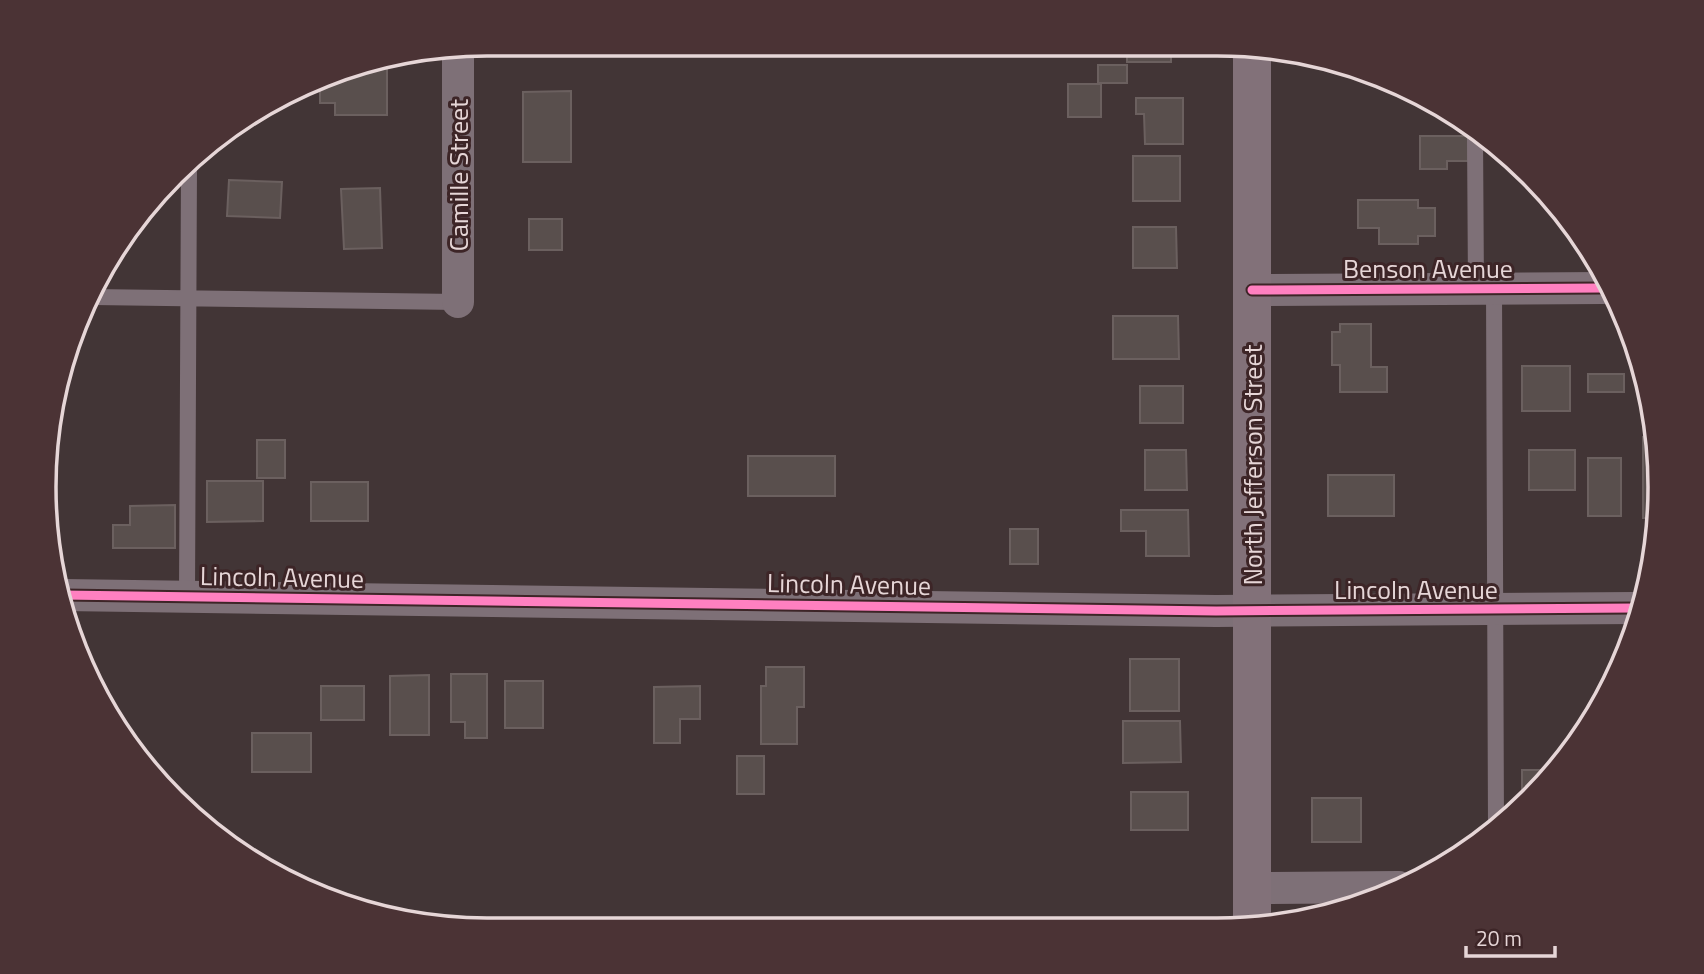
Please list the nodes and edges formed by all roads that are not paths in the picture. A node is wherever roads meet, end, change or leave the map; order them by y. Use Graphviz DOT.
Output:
graph roads {
  1 [pos="458,57"];
  2 [pos="1252,58"];
  3 [pos="1475,143"];
  4 [pos="189,176"];
  5 [pos="1485,288"];
  6 [pos="1599,288"];
  7 [pos="1252,290"];
  8 [pos="100,297"];
  9 [pos="188,298"];
  10 [pos="458,302"];
  11 [pos="70,595"];
  12 [pos="187,596"];
  13 [pos="1630,608"];
  14 [pos="1496,609"];
  15 [pos="1252,610"];
  16 [pos="1496,815"];
  17 [pos="1376,887"];
  18 [pos="1252,888"];
  19 [pos="1252,916"];
  1 -- 10 [label="street, Camille Street"];
  2 -- 7 [label="main road, North Jefferson Street"];
  3 -- 5 [label="lane"];
  4 -- 9 [label="lane"];
  5 -- 6 [label="street, Benson Avenue"];
  5 -- 7 [label="street, Benson Avenue"];
  5 -- 14 [label="lane"];
  7 -- 15 [label="main road, North Jefferson Street"];
  8 -- 9 [label="lane"];
  9 -- 10 [label="lane"];
  9 -- 12 [label="lane"];
  11 -- 12 [label="street, Lincoln Avenue"];
  12 -- 15 [label="street, Lincoln Avenue"];
  13 -- 14 [label="street, Lincoln Avenue"];
  14 -- 15 [label="street, Lincoln Avenue"];
  14 -- 16 [label="lane"];
  15 -- 18 [label="main road, North Jefferson Street"];
  17 -- 18 [label="street"];
  18 -- 19 [label="main road, North Jefferson Street"];
}
